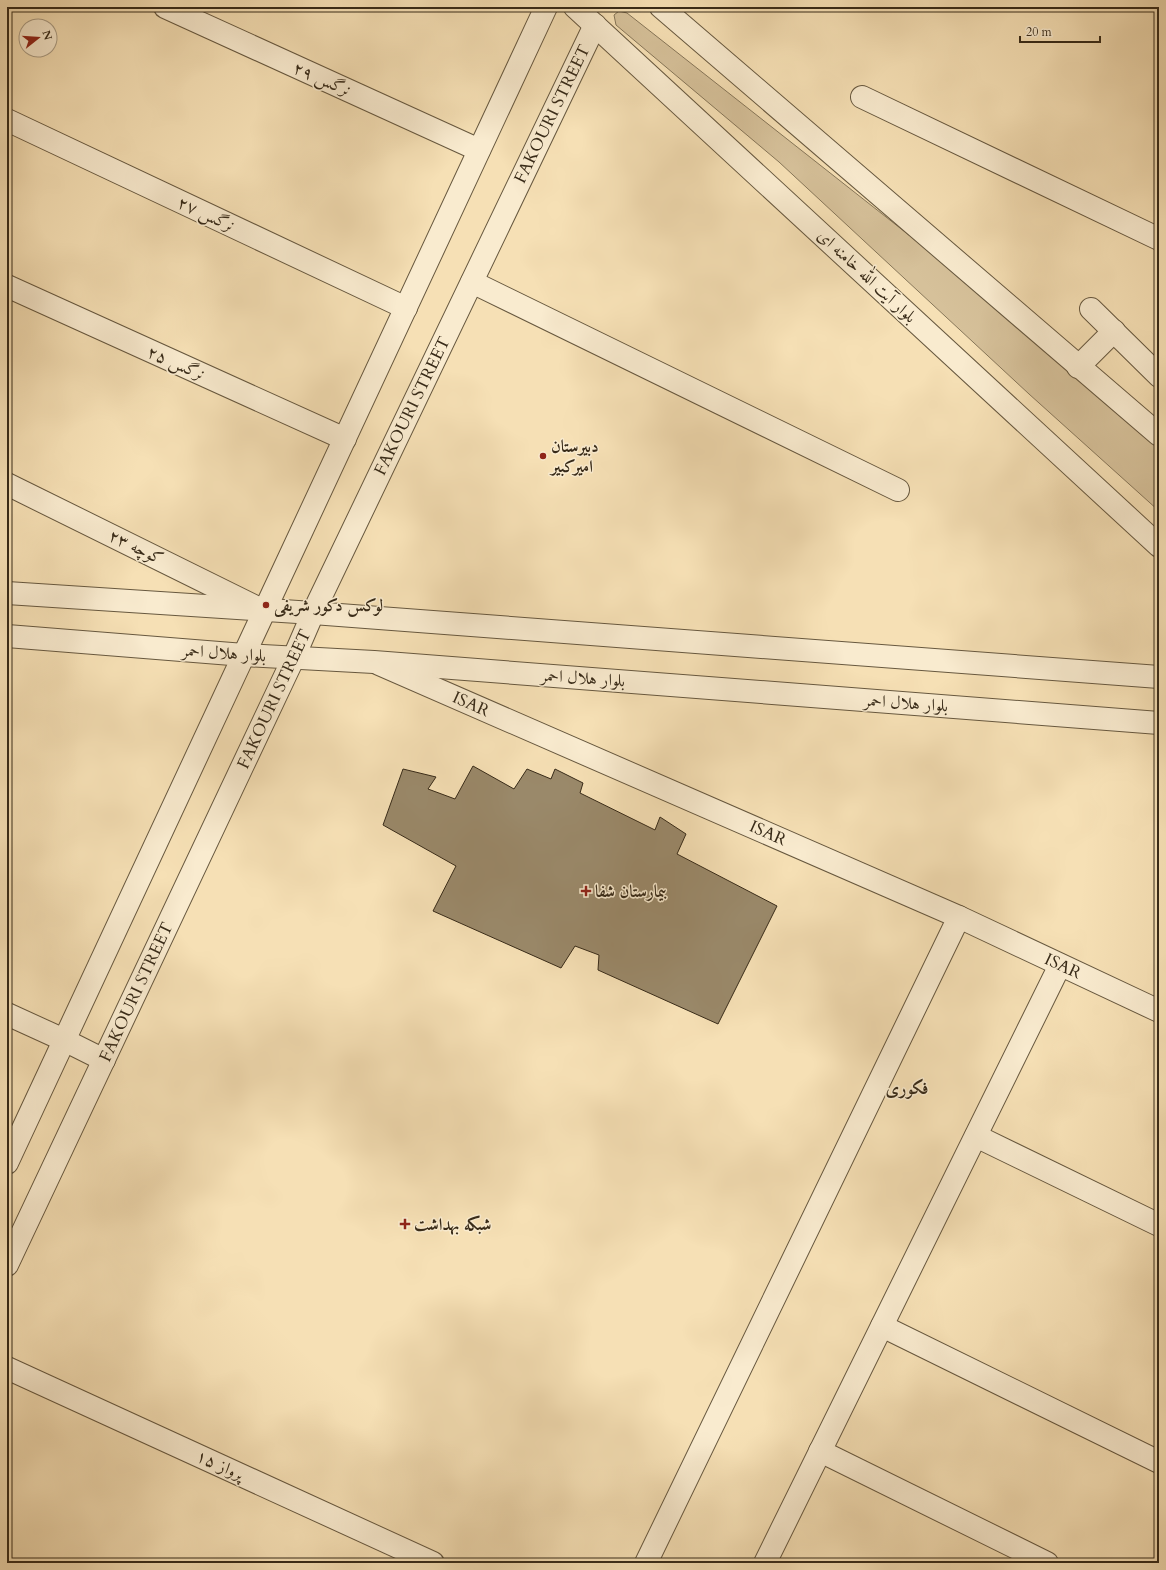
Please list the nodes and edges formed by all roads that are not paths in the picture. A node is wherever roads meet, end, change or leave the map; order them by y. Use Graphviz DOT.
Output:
graph roads {
  1 [pos="165,7"];
  2 [pos="546,7"];
  3 [pos="575,7"];
  4 [pos="661,7"];
  5 [pos="595,25"];
  6 [pos="862,98"];
  7 [pos="7,120"];
  8 [pos="479,150"];
  9 [pos="1159,239"];
  10 [pos="472,282"];
  11 [pos="7,286"];
  12 [pos="406,308"];
  13 [pos="1091,309"];
  14 [pos="1114,331"];
  15 [pos="1078,367"];
  16 [pos="1159,376"];
  17 [pos="1159,435"];
  18 [pos="344,439"];
  19 [pos="7,484"];
  20 [pos="898,490"];
  21 [pos="1159,546"];
  22 [pos="7,593"];
  23 [pos="264,611"];
  24 [pos="313,613"];
  25 [pos="7,636"];
  26 [pos="244,655"];
  27 [pos="294,657"];
  28 [pos="374,662"];
  29 [pos="1159,677"];
  30 [pos="1159,723"];
  31 [pos="959,917"];
  32 [pos="1060,965"];
  33 [pos="1159,1011"];
  34 [pos="7,1014"];
  35 [pos="64,1040"];
  36 [pos="104,1060"];
  37 [pos="976,1136"];
  38 [pos="7,1163"];
  39 [pos="1159,1225"];
  40 [pos="7,1265"];
  41 [pos="882,1326"];
  42 [pos="7,1368"];
  43 [pos="820,1451"];
  44 [pos="1159,1462"];
  45 [pos="433,1563"];
  46 [pos="646,1563"];
  47 [pos="765,1563"];
  48 [pos="1047,1563"];
  1 -- 8 [label="street, نرگس ۲۹"];
  2 -- 8 [label="street"];
  3 -- 5 [label="street, بلوار آیت الله خامنه ای"];
  4 -- 15 [label="street"];
  5 -- 10 [label="street, FAKOURI STREET"];
  5 -- 21 [label="street, بلوار آیت الله خامنه ای"];
  6 -- 9 [label="street"];
  7 -- 12 [label="street, نرگس ۲۷"];
  8 -- 12 [label="street"];
  10 -- 20 [label="street"];
  10 -- 24 [label="street, FAKOURI STREET"];
  11 -- 18 [label="street, نرگس ۲۵"];
  12 -- 18 [label="street"];
  13 -- 14 [label="street"];
  14 -- 15 [label="street"];
  14 -- 16 [label="street"];
  15 -- 17 [label="street"];
  18 -- 23 [label="street"];
  19 -- 23 [label="street, کوچه ۲۳"];
  22 -- 23 [label="street"];
  23 -- 24 [label="street"];
  23 -- 26 [label="street"];
  24 -- 27 [label="street, FAKOURI STREET"];
  24 -- 29 [label="street"];
  25 -- 26 [label="street, بلوار هلال احمر"];
  26 -- 27 [label="street, بلوار هلال احمر"];
  26 -- 35 [label="street"];
  27 -- 28 [label="street, بلوار هلال احمر"];
  27 -- 36 [label="street, FAKOURI STREET"];
  28 -- 30 [label="street, بلوار هلال احمر"];
  28 -- 31 [label="street, ISAR"];
  31 -- 32 [label="street, ISAR"];
  31 -- 46 [label="street"];
  32 -- 33 [label="street, ISAR"];
  32 -- 37 [label="street"];
  34 -- 35 [label="street"];
  35 -- 36 [label="street"];
  35 -- 38 [label="street"];
  36 -- 40 [label="street, FAKOURI STREET"];
  37 -- 39 [label="street"];
  37 -- 41 [label="street"];
  41 -- 43 [label="street"];
  41 -- 44 [label="street"];
  42 -- 45 [label="street, پرواز ۱۵"];
  43 -- 47 [label="street"];
  43 -- 48 [label="street"];
}
